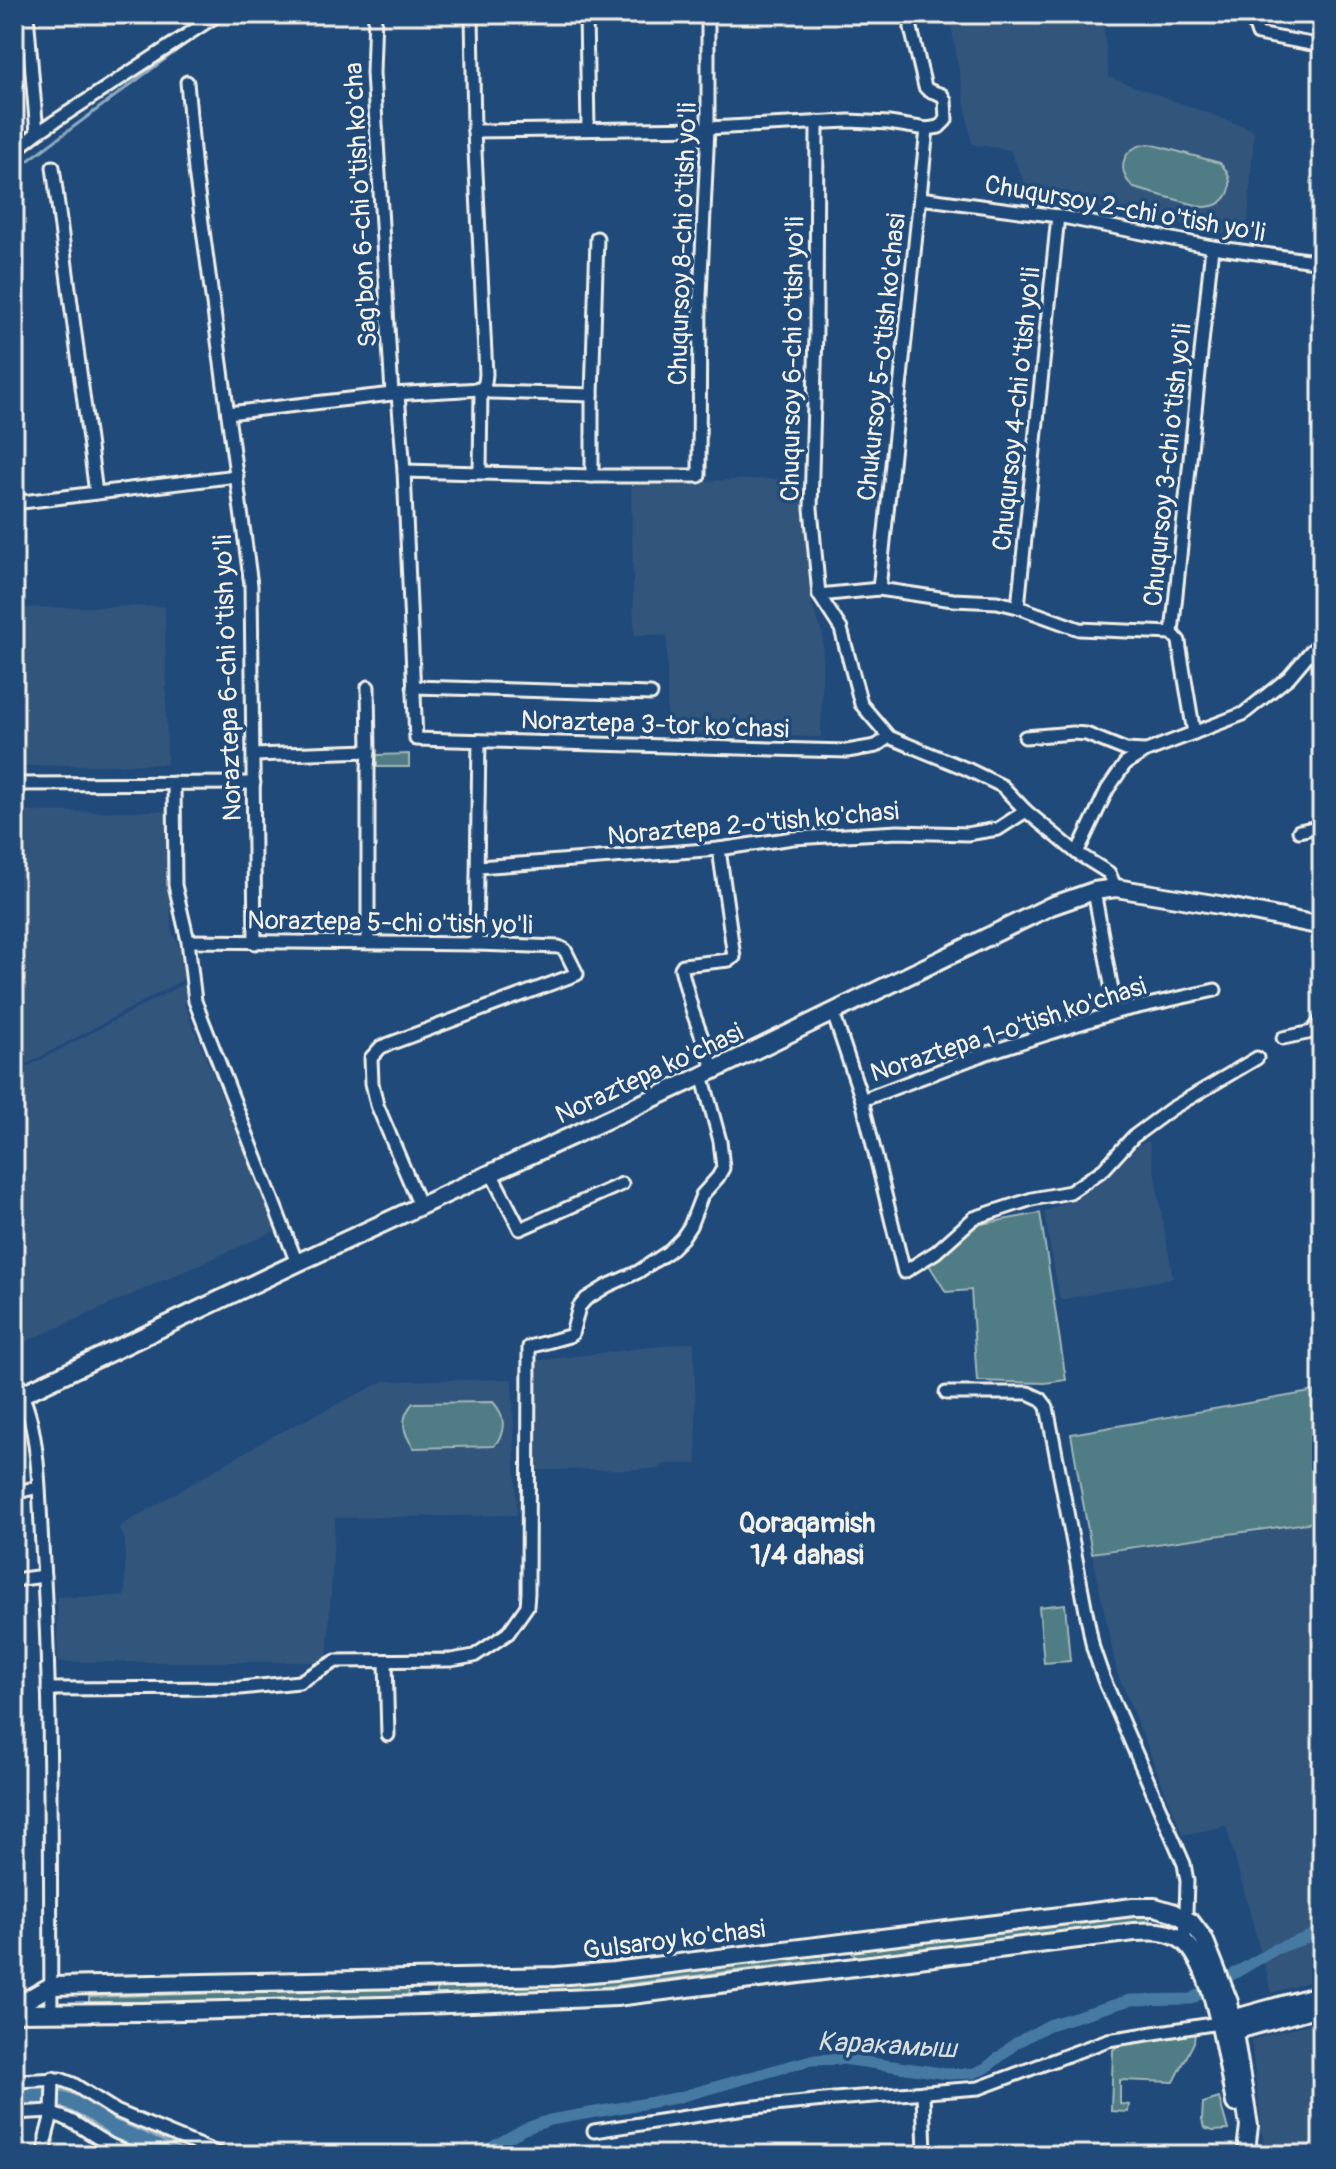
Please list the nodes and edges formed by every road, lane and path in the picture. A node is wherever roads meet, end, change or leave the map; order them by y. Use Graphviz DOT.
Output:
graph roads {
  1 [pos="27,14"];
  2 [pos="219,14"];
  3 [pos="375,14"];
  4 [pos="472,14"];
  5 [pos="586,14"];
  6 [pos="708,14"];
  7 [pos="916,14"];
  8 [pos="1251,14"];
  9 [pos="1322,46"];
  10 [pos="187,82"];
  11 [pos="817,122"];
  12 [pos="708,128"];
  13 [pos="588,129"];
  14 [pos="927,129"];
  15 [pos="474,131"];
  16 [pos="37,133"];
  17 [pos="14,151"];
  18 [pos="53,167"];
  19 [pos="920,198"];
  20 [pos="1058,216"];
  21 [pos="597,238"];
  22 [pos="1212,247"];
  23 [pos="1322,262"];
  24 [pos="481,389"];
  25 [pos="395,394"];
  26 [pos="592,395"];
  27 [pos="228,413"];
  28 [pos="404,471"];
  29 [pos="480,472"];
  30 [pos="237,476"];
  31 [pos="592,476"];
  32 [pos="96,493"];
  33 [pos="14,503"];
  34 [pos="879,589"];
  35 [pos="819,595"];
  36 [pos="1018,607"];
  37 [pos="1172,633"];
  38 [pos="1322,642"];
  39 [pos="368,687"];
  40 [pos="413,687"];
  41 [pos="651,694"];
  42 [pos="1194,733"];
  43 [pos="889,737"];
  44 [pos="1025,737"];
  45 [pos="416,739"];
  46 [pos="479,741"];
  47 [pos="369,751"];
  48 [pos="1144,752"];
  49 [pos="254,755"];
  50 [pos="174,783"];
  51 [pos="254,783"];
  52 [pos="14,784"];
  53 [pos="1026,811"];
  54 [pos="1322,826"];
  55 [pos="1299,831"];
  56 [pos="719,849"];
  57 [pos="1077,853"];
  58 [pos="478,867"];
  59 [pos="1116,888"];
  60 [pos="1094,891"];
  61 [pos="1322,926"];
  62 [pos="188,941"];
  63 [pos="368,942"];
  64 [pos="255,943"];
  65 [pos="476,944"];
  66 [pos="1215,990"];
  67 [pos="1116,1012"];
  68 [pos="833,1013"];
  69 [pos="1322,1019"];
  70 [pos="1283,1038"];
  71 [pos="1257,1058"];
  72 [pos="708,1072"];
  73 [pos="862,1100"];
  74 [pos="491,1173"];
  75 [pos="622,1184"];
  76 [pos="420,1206"];
  77 [pos="297,1263"];
  78 [pos="946,1393"];
  79 [pos="18,1397"];
  80 [pos="38,1487"];
  81 [pos="14,1493"];
  82 [pos="44,1575"];
  83 [pos="14,1580"];
  84 [pos="386,1662"];
  85 [pos="48,1689"];
  86 [pos="388,1735"];
  87 [pos="1186,1919"];
  88 [pos="1185,1942"];
  89 [pos="838,1943"];
  90 [pos="1207,1964"];
  91 [pos="841,1969"];
  92 [pos="423,1979"];
  93 [pos="51,1986"];
  94 [pos="1322,1994"];
  95 [pos="424,2005"];
  96 [pos="1322,2006"];
  97 [pos="14,2010"];
  98 [pos="51,2012"];
  99 [pos="1226,2016"];
  100 [pos="53,2078"];
  101 [pos="14,2081"];
  102 [pos="923,2092"];
  103 [pos="52,2112"];
  104 [pos="14,2113"];
  105 [pos="594,2131"];
  106 [pos="1248,2148"];
  107 [pos="46,2155"];
  108 [pos="136,2155"];
  109 [pos="222,2155"];
  110 [pos="925,2155"];
  1 -- 16 [label="street"];
  2 -- 16 [label="street"];
  3 -- 25 [label="street, Sag'bon 6-chi o'tish ko'cha"];
  4 -- 15 [label="street"];
  5 -- 13 [label="street"];
  6 -- 12 [label="street, Chuqursoy 8-chi o'tish yo'li"];
  7 -- 14 [label="street"];
  8 -- 9 [label="street"];
  10 -- 27 [label="street, Noraztepa 6-chi o'tish yo'li"];
  11 -- 12 [label="street"];
  11 -- 14 [label="street"];
  11 -- 35 [label="street, Chuqursoy 6-chi o'tish yo'li"];
  12 -- 13 [label="street"];
  12 -- 31 [label="street, Chuqursoy 8-chi o'tish yo'li"];
  13 -- 15 [label="street"];
  14 -- 19 [label="street, Chukursoy 5-o'tish ko'chasi"];
  15 -- 24 [label="street"];
  16 -- 17 [label="street"];
  18 -- 32 [label="street"];
  19 -- 20 [label="street, Chuqursoy 2-chi o'tish yo'li"];
  19 -- 34 [label="street, Chukursoy 5-o'tish ko'chasi"];
  20 -- 22 [label="street, Chuqursoy 2-chi o'tish yo'li"];
  20 -- 36 [label="street, Chuqursoy 4-chi o'tish yo'li"];
  21 -- 26 [label="street"];
  22 -- 23 [label="street, Chuqursoy 2-chi o'tish yo'li"];
  22 -- 37 [label="street, Chuqursoy 3-chi o'tish yo'li"];
  24 -- 25 [label="street"];
  24 -- 26 [label="street"];
  24 -- 29 [label="street"];
  25 -- 27 [label="street"];
  25 -- 28 [label="street, Sag'bon 6-chi o'tish ko'cha"];
  26 -- 31 [label="street"];
  27 -- 30 [label="street, Noraztepa 6-chi o'tish yo'li"];
  28 -- 29 [label="street"];
  28 -- 40 [label="street, Sag'bon 6-chi o'tish ko'cha"];
  29 -- 31 [label="street"];
  30 -- 32 [label="street"];
  30 -- 49 [label="street, Noraztepa 6-chi o'tish yo'li"];
  32 -- 33 [label="street"];
  34 -- 35 [label="street"];
  34 -- 36 [label="street"];
  35 -- 43 [label="street"];
  36 -- 37 [label="street"];
  37 -- 42 [label="street, Chuqursoy 3-chi o'tish yo'li"];
  38 -- 42 [label="street"];
  39 -- 47 [label="street"];
  40 -- 41 [label="street"];
  40 -- 45 [label="street, Sag'bon 6-chi o'tish ko'cha"];
  42 -- 48 [label="street"];
  43 -- 46 [label="street, Noraztepa 3-tor ko‘chasi"];
  43 -- 53 [label="street"];
  44 -- 48 [label="street"];
  45 -- 46 [label="street, Noraztepa 3-tor ko‘chasi"];
  46 -- 58 [label="street"];
  47 -- 49 [label="street"];
  47 -- 63 [label="street"];
  48 -- 57 [label="street"];
  49 -- 51 [label="street, Noraztepa 6-chi o'tish yo'li"];
  50 -- 51 [label="street"];
  50 -- 52 [label="street"];
  50 -- 62 [label="street"];
  51 -- 64 [label="street, Noraztepa 6-chi o'tish yo'li"];
  53 -- 56 [label="street, Noraztepa 2-o'tish ko'chasi"];
  53 -- 57 [label="street"];
  54 -- 55 [label="street"];
  56 -- 58 [label="street, Noraztepa 2-o'tish ko'chasi"];
  56 -- 72 [label="street"];
  57 -- 59 [label="street"];
  58 -- 65 [label="street"];
  59 -- 60 [label="main road, Noraztepa ko'chasi"];
  59 -- 61 [label="main road, Noraztepa ko'chasi"];
  60 -- 67 [label="street"];
  60 -- 68 [label="main road, Noraztepa ko'chasi"];
  62 -- 64 [label="street, Noraztepa 5-chi o'tish yo'li"];
  62 -- 77 [label="street"];
  63 -- 64 [label="street, Noraztepa 5-chi o'tish yo'li"];
  63 -- 65 [label="street, Noraztepa 5-chi o'tish yo'li"];
  65 -- 76 [label="street, Noraztepa 5-chi o'tish yo'li"];
  66 -- 67 [label="street, Noraztepa 1-o'tish ko'chasi"];
  67 -- 73 [label="street, Noraztepa 1-o'tish ko'chasi"];
  68 -- 72 [label="main road, Noraztepa ko'chasi"];
  68 -- 73 [label="street"];
  69 -- 70 [label="street"];
  71 -- 73 [label="street"];
  72 -- 74 [label="main road, Noraztepa ko'chasi"];
  72 -- 84 [label="street"];
  74 -- 75 [label="street"];
  74 -- 76 [label="main road, Noraztepa ko'chasi"];
  76 -- 77 [label="main road, Noraztepa ko'chasi"];
  77 -- 79 [label="main road, Noraztepa ko'chasi"];
  78 -- 87 [label="street"];
  79 -- 80 [label="street"];
  80 -- 81 [label="street"];
  80 -- 82 [label="street"];
  82 -- 83 [label="street"];
  82 -- 85 [label="street"];
  84 -- 85 [label="street"];
  84 -- 86 [label="street"];
  85 -- 93 [label="street"];
  87 -- 88 [label="street"];
  87 -- 89 [label="main road, Gulsaroy ko'chasi"];
  87 -- 90 [label="main road"];
  88 -- 90 [label="main road"];
  88 -- 91 [label="main road, Gulsaroy ko'chasi"];
  89 -- 91 [label="main road"];
  89 -- 92 [label="main road, Gulsaroy ko'chasi"];
  90 -- 99 [label="main road"];
  91 -- 95 [label="main road, Gulsaroy ko'chasi"];
  92 -- 93 [label="main road, Gulsaroy ko'chasi"];
  92 -- 95 [label="main road"];
  93 -- 97 [label="main road"];
  93 -- 98 [label="street"];
  94 -- 99 [label="main road"];
  95 -- 98 [label="main road, Gulsaroy ko'chasi"];
  96 -- 99 [label="main road"];
  97 -- 98 [label="main road, Gulsaroy ko'chasi"];
  99 -- 102 [label="street"];
  99 -- 106 [label="main road"];
  100 -- 101 [label="street"];
  100 -- 103 [label="street"];
  100 -- 109 [label="street"];
  102 -- 105 [label="street"];
  102 -- 110 [label="street"];
  103 -- 104 [label="street"];
  103 -- 107 [label="street"];
  103 -- 108 [label="street"];
}
